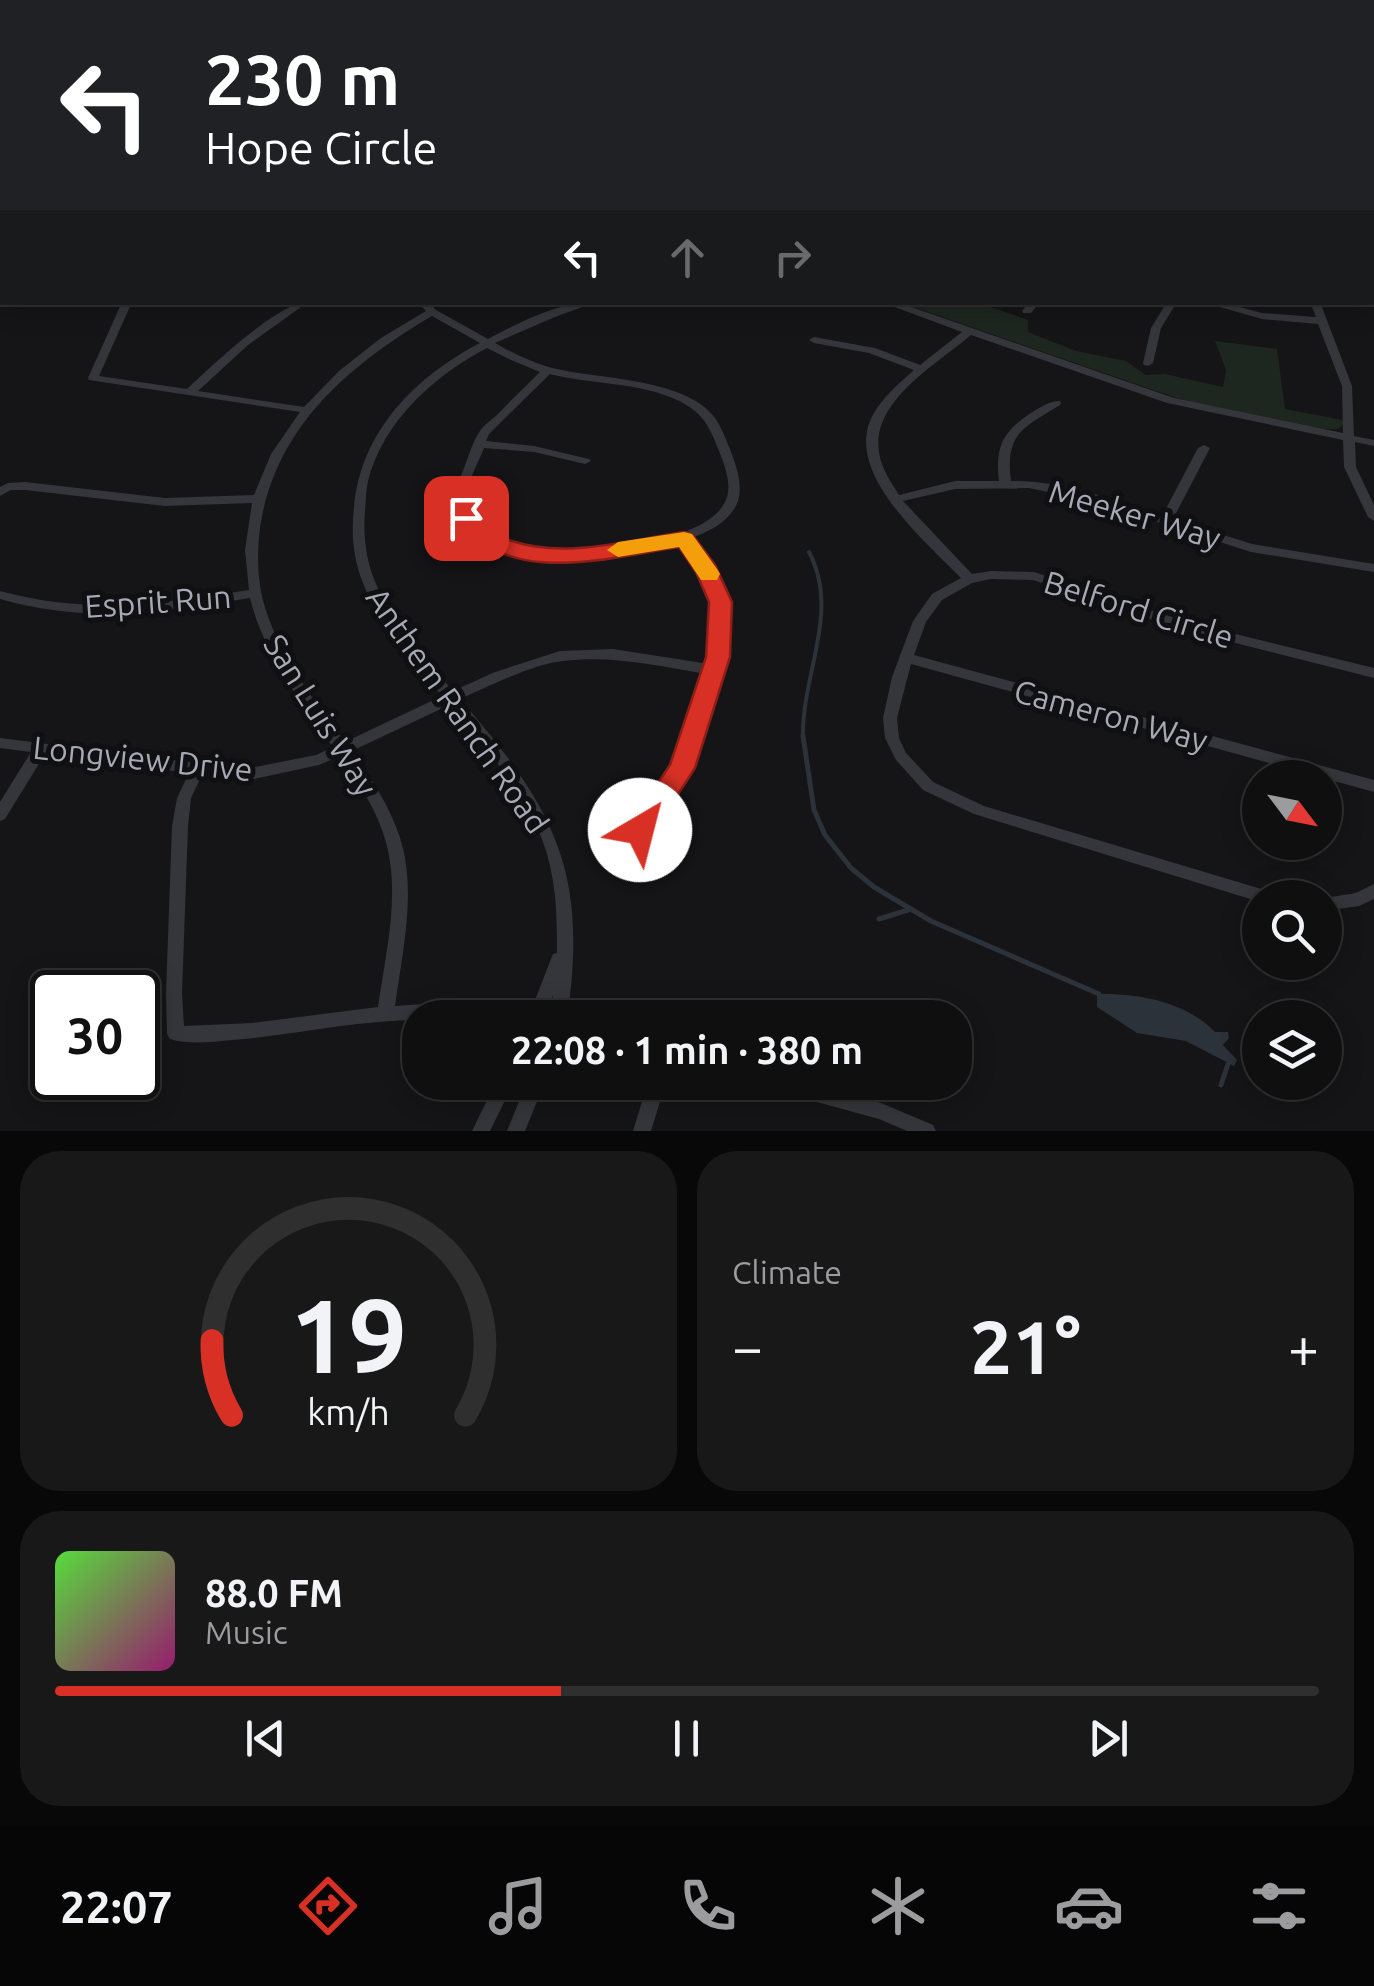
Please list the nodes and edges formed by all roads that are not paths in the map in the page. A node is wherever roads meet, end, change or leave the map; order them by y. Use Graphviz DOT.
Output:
graph roads {
  1 [pos="126,305"];
  2 [pos="294,305"];
  3 [pos="583,305"];
  4 [pos="895,305"];
  5 [pos="1170,305"];
  6 [pos="1220,305"];
  7 [pos="1316,305"];
  8 [pos="427,307"];
  9 [pos="1324,321"];
  10 [pos="970,330"];
  11 [pos="814,340"];
  12 [pos="488,342"];
  13 [pos="1148,363"];
  14 [pos="548,370"];
  15 [pos="924,370"];
  16 [pos="189,393"];
  17 [pos="1056,404"];
  18 [pos="304,410"];
  19 [pos="1349,438"];
  20 [pos="1374,443"];
  21 [pos="480,444"];
  22 [pos="1204,448"];
  23 [pos="585,461"];
  24 [pos="1005,482"];
  25 [pos="0,492"];
  26 [pos="258,499"];
  27 [pos="896,499"];
  28 [pos="1374,517"];
  29 [pos="1166,520"];
  30 [pos="684,539"];
  31 [pos="1374,568"];
  32 [pos="970,579"];
  33 [pos="256,593"];
  34 [pos="0,595"];
  35 [pos="906,658"];
  36 [pos="714,670"];
  37 [pos="1374,673"];
  38 [pos="452,699"];
  39 [pos="0,742"];
  40 [pos="40,748"];
  41 [pos="343,750"];
  42 [pos="198,769"];
  43 [pos="1374,786"];
  44 [pos="0,815"];
  45 [pos="640,830"];
  46 [pos="1242,890"];
  47 [pos="1374,890"];
  48 [pos="1342,902"];
  49 [pos="566,942"];
  50 [pos="543,1000"];
  51 [pos="560,1000"];
  52 [pos="386,1012"];
  53 [pos="402,1013"];
  54 [pos="496,1100"];
  55 [pos="529,1100"];
  56 [pos="652,1100"];
  57 [pos="842,1100"];
  58 [pos="481,1131"];
  59 [pos="516,1131"];
  60 [pos="642,1131"];
  61 [pos="927,1131"];
  1 -- 16 [label="street"];
  2 -- 16 [label="street"];
  3 -- 12 [label="street, Anthem Ranch Road"];
  4 -- 10 [label="street"];
  5 -- 13 [label="street"];
  6 -- 9 [label="street"];
  7 -- 9 [label="street"];
  8 -- 12 [label="street"];
  8 -- 18 [label="street, San Luis Way"];
  9 -- 19 [label="street"];
  10 -- 15 [label="street"];
  10 -- 19 [label="street"];
  11 -- 15 [label="street"];
  12 -- 14 [label="street"];
  12 -- 38 [label="street, Anthem Ranch Road"];
  14 -- 21 [label="street"];
  14 -- 30 [label="street"];
  15 -- 27 [label="street"];
  16 -- 18 [label="street"];
  17 -- 24 [label="street"];
  18 -- 26 [label="street, San Luis Way"];
  19 -- 20 [label="street"];
  19 -- 28 [label="street"];
  21 -- 23 [label="street"];
  21 -- 30 [label="street"];
  22 -- 29 [label="street"];
  24 -- 27 [label="street, Meeker Way"];
  24 -- 29 [label="street, Meeker Way"];
  25 -- 26 [label="street"];
  26 -- 33 [label="street, San Luis Way"];
  27 -- 32 [label="street"];
  29 -- 31 [label="street, Meeker Way"];
  30 -- 36 [label="street"];
  32 -- 35 [label="street, Belford Circle"];
  32 -- 37 [label="street, Belford Circle"];
  33 -- 34 [label="street, Esprit Run"];
  33 -- 41 [label="street, San Luis Way"];
  35 -- 43 [label="street, Cameron Way"];
  35 -- 46 [label="street, Belford Circle"];
  36 -- 38 [label="street, Longview Drive"];
  36 -- 45 [label="street"];
  38 -- 41 [label="street, Longview Drive"];
  38 -- 49 [label="street, Anthem Ranch Road"];
  39 -- 40 [label="street, Longview Drive"];
  40 -- 42 [label="street, Longview Drive"];
  40 -- 44 [label="street"];
  41 -- 42 [label="street, Longview Drive"];
  41 -- 52 [label="street, San Luis Way"];
  42 -- 52 [label="street"];
  47 -- 48 [label="street"];
  49 -- 50 [label="street, Anthem Ranch Road"];
  49 -- 51 [label="street, Anthem Ranch Road"];
  52 -- 53 [label="street"];
  54 -- 58 [label="street"];
  55 -- 59 [label="street"];
  56 -- 60 [label="street"];
  57 -- 61 [label="street"];
}
